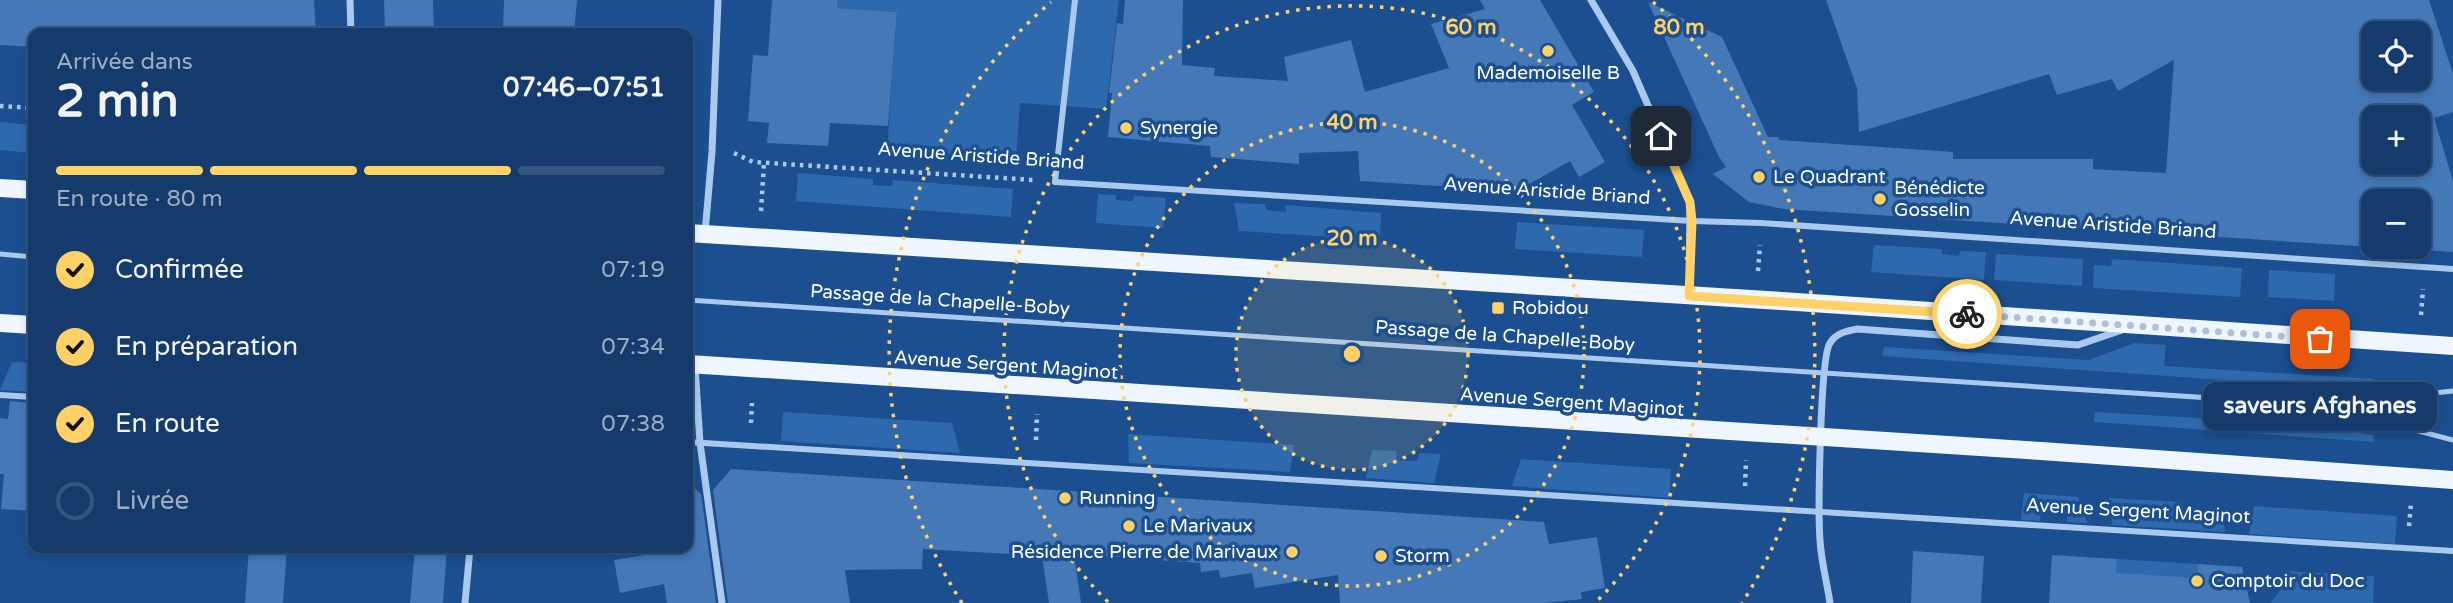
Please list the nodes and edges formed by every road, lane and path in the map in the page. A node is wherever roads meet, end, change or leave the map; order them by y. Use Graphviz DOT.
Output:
graph roads {
  1 [pos="350,0"];
  2 [pos="718,0"];
  3 [pos="1076,0"];
  4 [pos="1591,0"];
  5 [pos="351,28"];
  6 [pos="0,106"];
  7 [pos="28,108"];
  8 [pos="1055,182"];
  9 [pos="0,188"];
  10 [pos="28,190"];
  11 [pos="761,216"];
  12 [pos="1692,221"];
  13 [pos="1761,223"];
  14 [pos="696,234"];
  15 [pos="0,254"];
  16 [pos="28,257"];
  17 [pos="2424,267"];
  18 [pos="2453,269"];
  19 [pos="1758,274"];
  20 [pos="1689,296"];
  21 [pos="693,299"];
  22 [pos="2421,322"];
  23 [pos="0,323"];
  24 [pos="28,325"];
  25 [pos="2133,326"];
  26 [pos="2453,346"];
  27 [pos="693,365"];
  28 [pos="1825,373"];
  29 [pos="693,382"];
  30 [pos="2453,391"];
  31 [pos="0,394"];
  32 [pos="28,397"];
  33 [pos="2321,405"];
  34 [pos="1822,437"];
  35 [pos="2453,440"];
  36 [pos="693,442"];
  37 [pos="700,443"];
  38 [pos="2453,480"];
  39 [pos="1819,513"];
  40 [pos="2453,551"];
  41 [pos="470,553"];
  42 [pos="465,603"];
  43 [pos="722,603"];
  44 [pos="1830,603"];
  1 -- 5 [label="street"];
  2 -- 14 [label="street"];
  3 -- 8 [label="street"];
  4 -- 12 [label="street"];
  6 -- 7 [label="path"];
  8 -- 11 [label="path, Avenue Aristide Briand"];
  8 -- 12 [label="street, Avenue Aristide Briand"];
  9 -- 10 [label="main road"];
  12 -- 13 [label="street, Avenue Aristide Briand"];
  12 -- 20 [label="street"];
  13 -- 17 [label="street, Avenue Aristide Briand"];
  13 -- 19 [label="path"];
  14 -- 20 [label="main road"];
  15 -- 16 [label="lane"];
  17 -- 18 [label="street, Avenue Aristide Briand"];
  17 -- 22 [label="path"];
  20 -- 25 [label="main road"];
  21 -- 28 [label="lane, Passage de la Chapelle-Boby"];
  23 -- 24 [label="main road"];
  25 -- 26 [label="main road"];
  25 -- 28 [label="street"];
  27 -- 34 [label="main road, Avenue Sergent Maginot"];
  28 -- 33 [label="lane, Passage de la Chapelle-Boby"];
  28 -- 34 [label="street"];
  29 -- 37 [label="street"];
  30 -- 33 [label="lane"];
  31 -- 32 [label="street"];
  33 -- 35 [label="lane"];
  34 -- 38 [label="main road, Avenue Sergent Maginot"];
  34 -- 39 [label="street"];
  36 -- 37 [label="street, Avenue Sergent Maginot"];
  37 -- 39 [label="street, Avenue Sergent Maginot"];
  37 -- 43 [label="street"];
  39 -- 40 [label="street, Avenue Sergent Maginot"];
  39 -- 44 [label="street"];
  41 -- 42 [label="street"];
}
